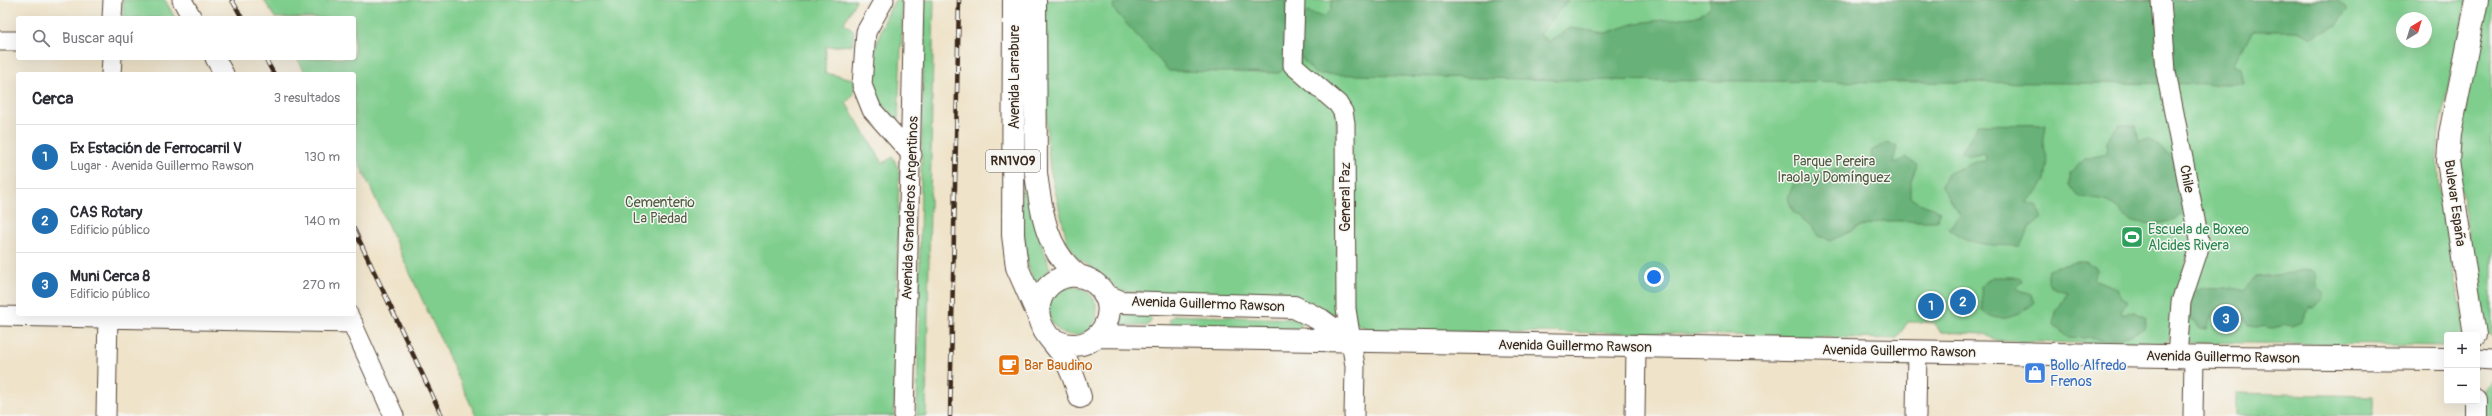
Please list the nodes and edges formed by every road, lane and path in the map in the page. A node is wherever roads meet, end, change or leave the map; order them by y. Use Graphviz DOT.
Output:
graph roads {
  1 [pos="113,0"];
  2 [pos="182,0"];
  3 [pos="884,0"];
  4 [pos="914,0"];
  5 [pos="1014,0"];
  6 [pos="1035,0"];
  7 [pos="1295,0"];
  8 [pos="2161,0"];
  9 [pos="2478,0"];
  10 [pos="112,16"];
  11 [pos="191,16"];
  12 [pos="0,41"];
  13 [pos="16,41"];
  14 [pos="112,60"];
  15 [pos="216,60"];
  16 [pos="111,72"];
  17 [pos="223,72"];
  18 [pos="912,155"];
  19 [pos="1079,276"];
  20 [pos="1104,295"];
  21 [pos="0,316"];
  22 [pos="16,316"];
  23 [pos="108,316"];
  24 [pos="169,316"];
  25 [pos="1039,317"];
  26 [pos="351,319"];
  27 [pos="2476,332"];
  28 [pos="1099,336"];
  29 [pos="1052,339"];
  30 [pos="1351,342"];
  31 [pos="1636,347"];
  32 [pos="1917,351"];
  33 [pos="2186,357"];
  34 [pos="2444,359"];
  35 [pos="2480,359"];
  36 [pos="2492,360"];
  37 [pos="382,389"];
  38 [pos="2476,404"];
  39 [pos="1079,406"];
  40 [pos="106,416"];
  41 [pos="382,416"];
  42 [pos="394,416"];
  43 [pos="904,416"];
  44 [pos="1354,416"];
  45 [pos="1635,416"];
  46 [pos="1916,416"];
  47 [pos="2192,416"];
  48 [pos="2476,416"];
  1 -- 10 [label="street"];
  2 -- 11 [label="street"];
  3 -- 18 [label="street"];
  4 -- 18 [label="street, Avenida Granaderos Argentinos"];
  5 -- 25 [label="main road, Avenida Larrabure / RN1V09"];
  6 -- 19 [label="main road, Avenida Larrabure / RN1V09"];
  7 -- 30 [label="street, General Paz"];
  8 -- 33 [label="street, Chile"];
  9 -- 27 [label="main road, Bulevar España"];
  12 -- 13 [label="street"];
  14 -- 16 [label="street"];
  15 -- 17 [label="street"];
  18 -- 43 [label="street, Avenida Granaderos Argentinos"];
  19 -- 20 [label="main road, RN1V09"];
  19 -- 25 [label="main road"];
  20 -- 28 [label="main road, RN1V09"];
  20 -- 30 [label="main road, Avenida Guillermo Rawson"];
  21 -- 22 [label="street"];
  23 -- 40 [label="street"];
  24 -- 26 [label="street"];
  25 -- 29 [label="main road, RN1V09"];
  26 -- 37 [label="street"];
  28 -- 29 [label="main road"];
  28 -- 30 [label="main road, Avenida Guillermo Rawson"];
  28 -- 39 [label="main road, RN1V09"];
  29 -- 39 [label="main road, RN1V09"];
  30 -- 31 [label="main road, Avenida Guillermo Rawson"];
  30 -- 44 [label="street, General Paz"];
  31 -- 32 [label="main road, Avenida Guillermo Rawson"];
  31 -- 45 [label="street"];
  32 -- 33 [label="main road, Avenida Guillermo Rawson"];
  32 -- 46 [label="street"];
  33 -- 34 [label="main road, Avenida Guillermo Rawson"];
  33 -- 47 [label="street, Chile"];
  35 -- 36 [label="street"];
  37 -- 41 [label="street"];
  37 -- 42 [label="street"];
  38 -- 48 [label="main road"];
}
